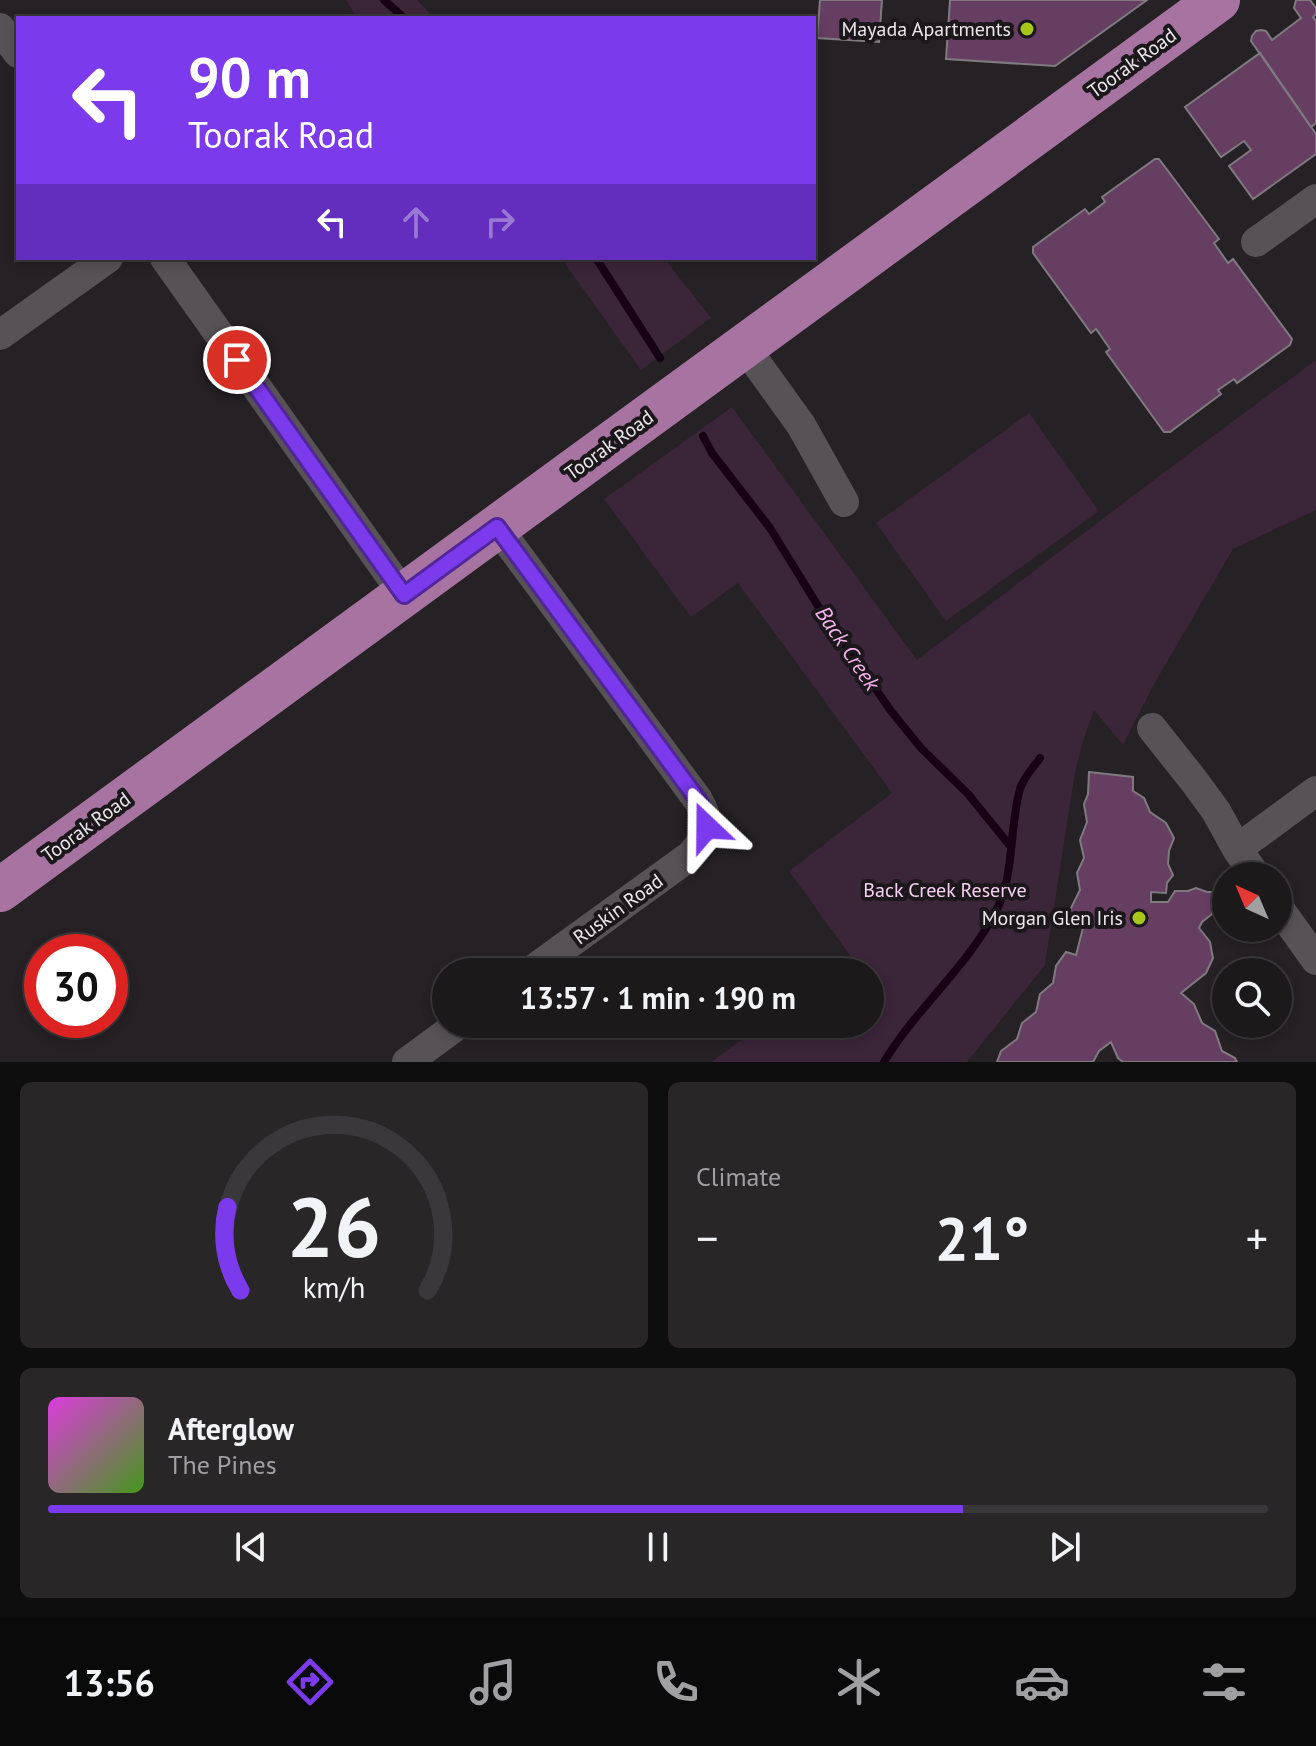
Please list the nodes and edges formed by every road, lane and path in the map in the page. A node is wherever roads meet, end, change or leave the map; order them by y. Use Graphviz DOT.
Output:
graph roads {
  1 [pos="1218,0"];
  2 [pos="0,28"];
  3 [pos="16,50"];
  4 [pos="1316,199"];
  5 [pos="1256,242"];
  6 [pos="105,260"];
  7 [pos="166,260"];
  8 [pos="0,335"];
  9 [pos="744,346"];
  10 [pos="844,502"];
  11 [pos="497,527"];
  12 [pos="404,595"];
  13 [pos="1152,728"];
  14 [pos="1316,791"];
  15 [pos="1237,849"];
  16 [pos="1246,862"];
  17 [pos="0,890"];
  18 [pos="1292,927"];
  19 [pos="549,958"];
  20 [pos="1316,960"];
  21 [pos="440,1038"];
  22 [pos="407,1062"];
  1 -- 9 [label="highway, Toorak Road"];
  2 -- 3 [label="street"];
  4 -- 5 [label="street"];
  6 -- 8 [label="street"];
  7 -- 12 [label="street"];
  9 -- 10 [label="street"];
  9 -- 11 [label="highway, Toorak Road"];
  11 -- 12 [label="highway, Toorak Road"];
  11 -- 19 [label="street, Ruskin Road"];
  12 -- 17 [label="highway, Toorak Road"];
  13 -- 15 [label="street"];
  14 -- 15 [label="street"];
  15 -- 16 [label="street"];
  18 -- 20 [label="street"];
  21 -- 22 [label="street"];
}
